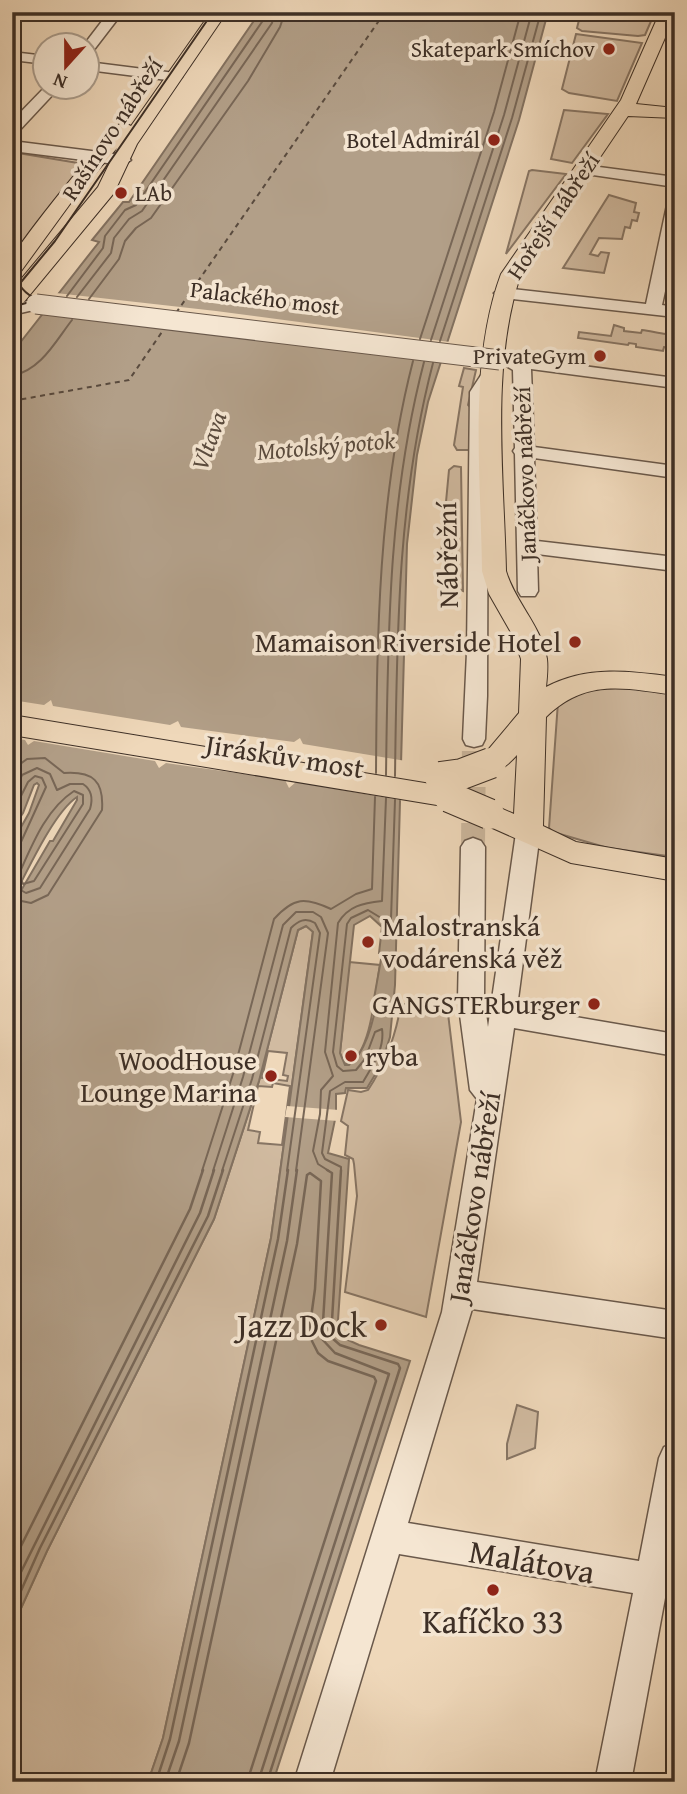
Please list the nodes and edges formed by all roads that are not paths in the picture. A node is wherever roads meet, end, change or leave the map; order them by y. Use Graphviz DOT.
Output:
graph roads {
  1 [pos="116,12"];
  2 [pos="204,12"];
  3 [pos="219,12"];
  4 [pos="668,12"];
  5 [pos="100,32"];
  6 [pos="12,56"];
  7 [pos="32,58"];
  8 [pos="102,68"];
  9 [pos="167,76"];
  10 [pos="35,102"];
  11 [pos="622,111"];
  12 [pos="675,113"];
  13 [pos="19,115"];
  14 [pos="12,130"];
  15 [pos="12,146"];
  16 [pos="101,157"];
  17 [pos="123,160"];
  18 [pos="584,170"];
  19 [pos="675,182"];
  20 [pos="675,205"];
  21 [pos="12,272"];
  22 [pos="503,293"];
  23 [pos="23,299"];
  24 [pos="653,309"];
  25 [pos="675,312"];
  26 [pos="502,362"];
  27 [pos="675,373"];
  28 [pos="675,383"];
  29 [pos="522,451"];
  30 [pos="675,472"];
  31 [pos="527,546"];
  32 [pos="675,564"];
  33 [pos="516,596"];
  34 [pos="675,686"];
  35 [pos="12,712"];
  36 [pos="534,713"];
  37 [pos="12,725"];
  38 [pos="474,739"];
  39 [pos="449,797"];
  40 [pos="489,814"];
  41 [pos="528,833"];
  42 [pos="473,847"];
  43 [pos="675,870"];
  44 [pos="503,1015"];
  45 [pos="675,1045"];
  46 [pos="487,1124"];
  47 [pos="460,1293"];
  48 [pos="675,1325"];
  49 [pos="675,1458"];
  50 [pos="389,1536"];
  51 [pos="662,1581"];
  52 [pos="312,1782"];
  53 [pos="614,1782"];
  1 -- 5 [label="street"];
  2 -- 9 [label="main road, Rašínovo nábřeží"];
  3 -- 9 [label="main road, Rašínovo nábřeží"];
  4 -- 11 [label="main road, Hořejší nábřeží"];
  6 -- 7 [label="street"];
  8 -- 9 [label="street"];
  9 -- 16 [label="main road, Rašínovo nábřeží"];
  9 -- 17 [label="main road, Rašínovo nábřeží"];
  10 -- 13 [label="street"];
  11 -- 12 [label="main road"];
  11 -- 18 [label="main road, Hořejší nábřeží"];
  13 -- 14 [label="street"];
  15 -- 16 [label="street"];
  16 -- 17 [label="street"];
  16 -- 21 [label="main road, Rašínovo nábřeží"];
  17 -- 23 [label="main road, Rašínovo nábřeží"];
  18 -- 19 [label="street"];
  18 -- 22 [label="main road, Hořejší nábřeží"];
  20 -- 24 [label="street"];
  22 -- 24 [label="street"];
  22 -- 26 [label="main road, Hořejší nábřeží"];
  23 -- 26 [label="street, Palackého most, bridge"];
  24 -- 25 [label="street"];
  26 -- 27 [label="street"];
  26 -- 28 [label="street"];
  26 -- 29 [label="street, Janáčkovo nábřeží"];
  26 -- 33 [label="main road, Hořejší nábřeží"];
  26 -- 38 [label="street, Nábřežní"];
  29 -- 30 [label="street"];
  29 -- 31 [label="street, Janáčkovo nábřeží"];
  31 -- 32 [label="street"];
  31 -- 33 [label="street, Janáčkovo nábřeží"];
  33 -- 36 [label="main road, Janáčkovo nábřeží"];
  34 -- 36 [label="main road, Jiráskův most"];
  35 -- 36 [label="main road, Jiráskův most, bridge"];
  36 -- 41 [label="main road, Janáčkovo nábřeží"];
  37 -- 39 [label="main road, Jiráskův most"];
  39 -- 40 [label="main road, bridge"];
  40 -- 41 [label="main road"];
  41 -- 43 [label="main road"];
  41 -- 44 [label="street, Janáčkovo nábřeží"];
  42 -- 46 [label="street"];
  44 -- 45 [label="street"];
  44 -- 46 [label="street, Janáčkovo nábřeží"];
  46 -- 47 [label="street, Janáčkovo nábřeží"];
  47 -- 48 [label="street"];
  47 -- 50 [label="street, Janáčkovo nábřeží"];
  49 -- 51 [label="street"];
  50 -- 51 [label="street, Malátova"];
  50 -- 52 [label="street, Janáčkovo nábřeží"];
  51 -- 53 [label="street"];
}
